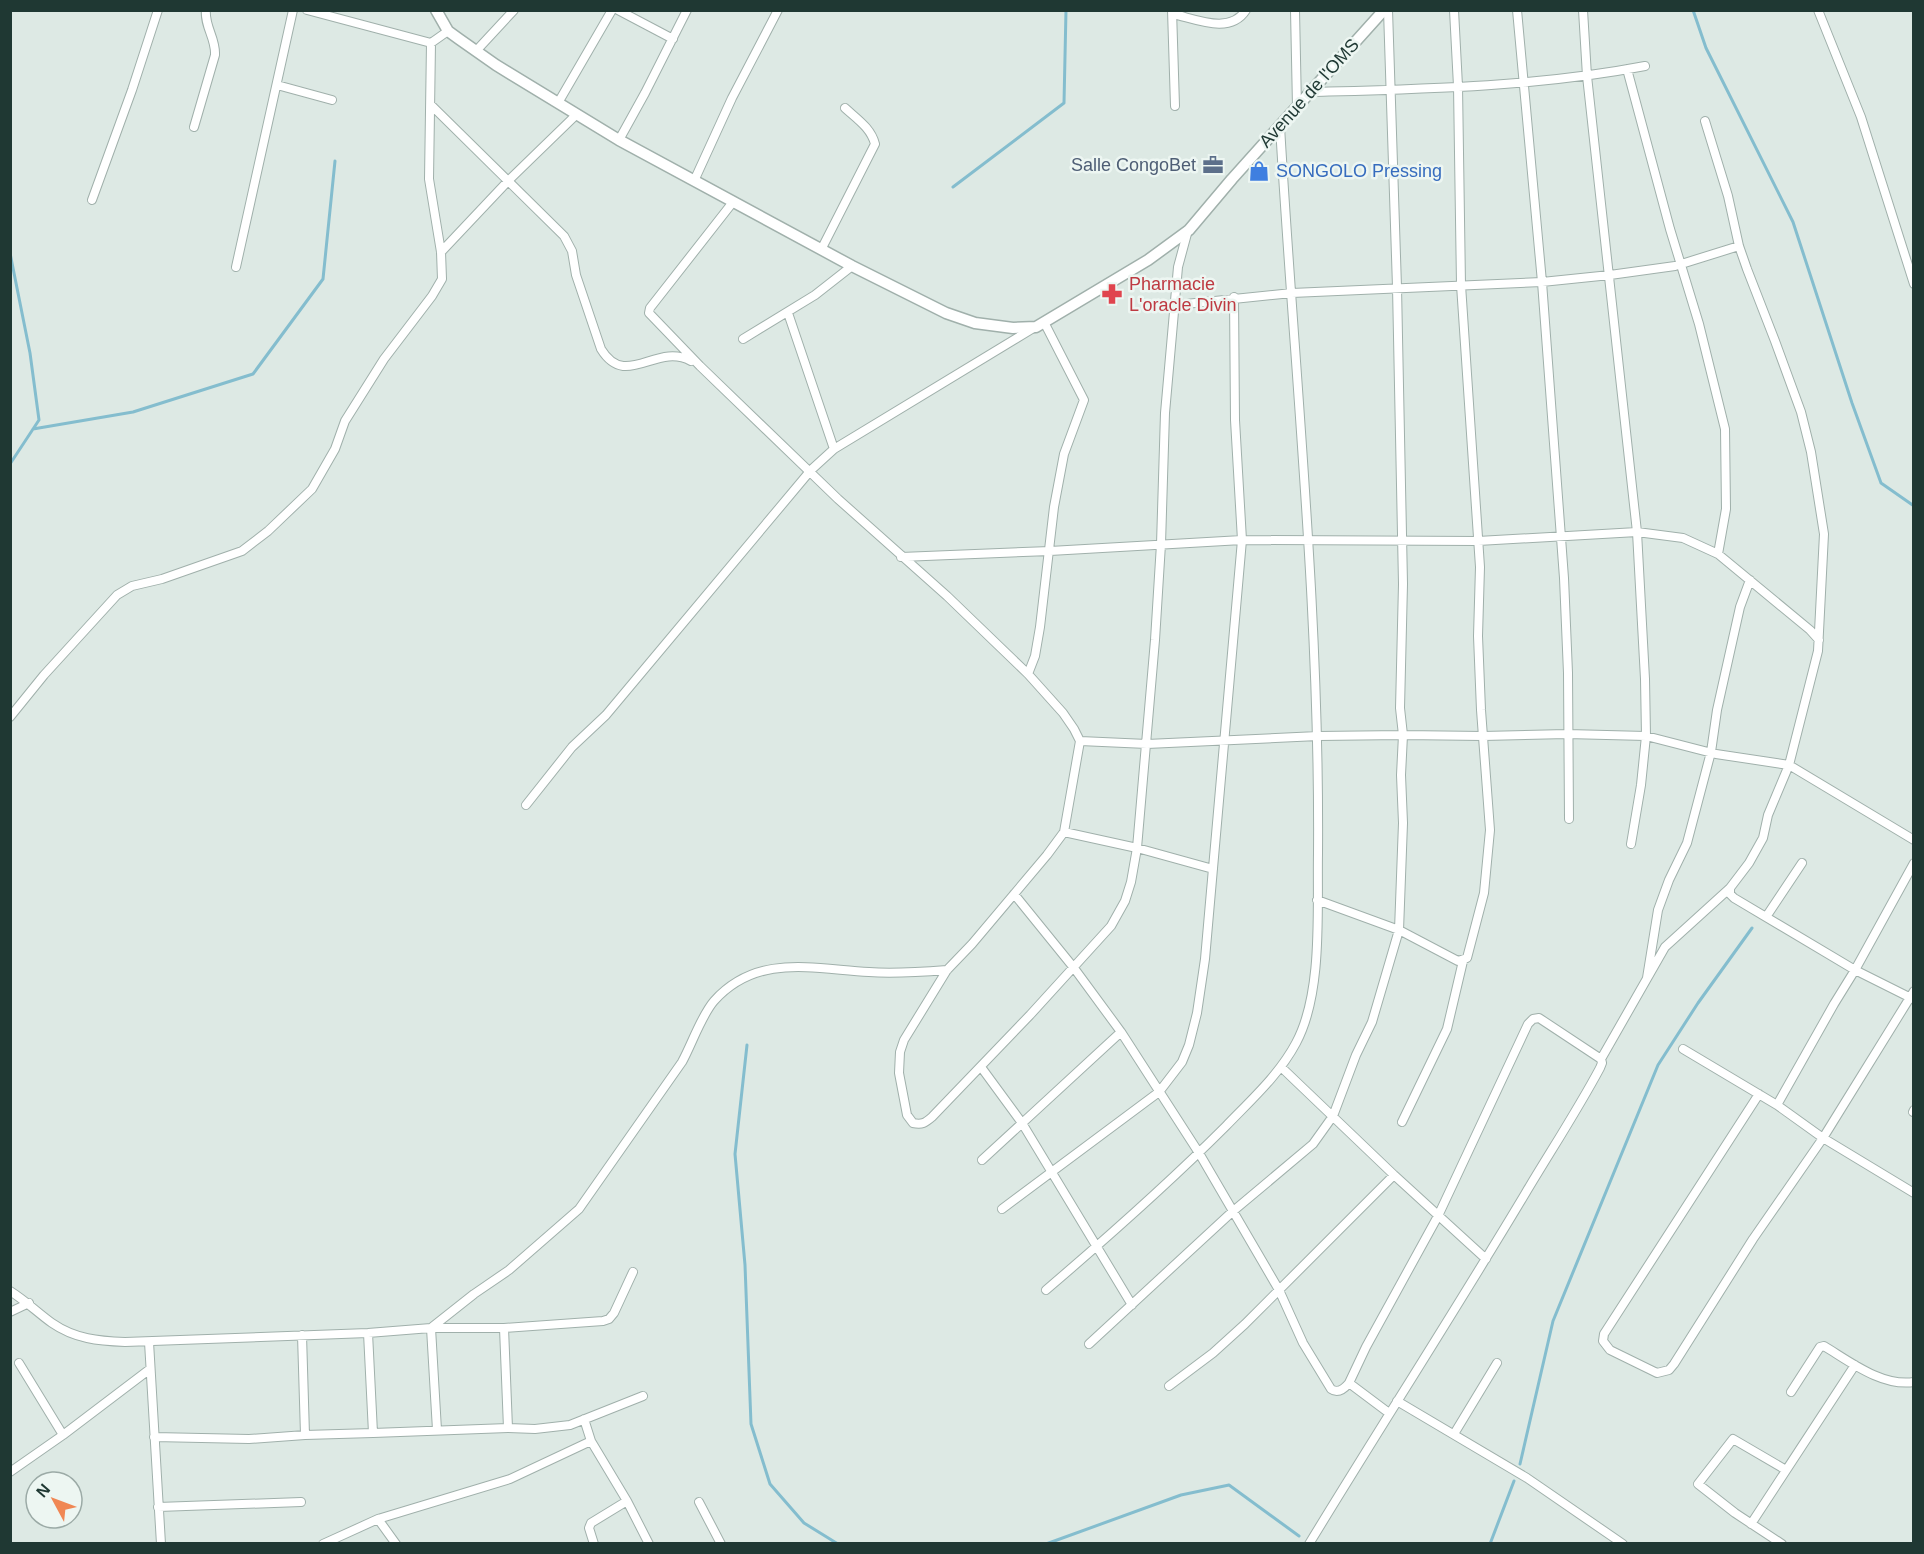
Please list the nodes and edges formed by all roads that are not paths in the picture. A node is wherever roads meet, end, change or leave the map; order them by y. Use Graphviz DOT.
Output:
graph roads {
  1 [pos="158,10"];
  2 [pos="206,10"];
  3 [pos="293,10"];
  4 [pos="307,10"];
  5 [pos="436,10"];
  6 [pos="514,10"];
  7 [pos="612,10"];
  8 [pos="618,10"];
  9 [pos="687,10"];
  10 [pos="778,10"];
  11 [pos="1246,10"];
  12 [pos="1295,10"];
  13 [pos="1386,10"];
  14 [pos="1454,10"];
  15 [pos="1518,10"];
  16 [pos="1583,10"];
  17 [pos="1818,10"];
  18 [pos="1172,12"];
  19 [pos="448,31"];
  20 [pos="673,39"];
  21 [pos="431,43"];
  22 [pos="476,51"];
  23 [pos="1646,66"];
  24 [pos="1627,69"];
  25 [pos="1587,76"];
  26 [pos="1524,82"];
  27 [pos="277,86"];
  28 [pos="1458,86"];
  29 [pos="1389,90"];
  30 [pos="1311,92"];
  31 [pos="332,100"];
  32 [pos="558,103"];
  33 [pos="431,105"];
  34 [pos="1175,106"];
  35 [pos="1297,107"];
  36 [pos="845,108"];
  37 [pos="577,114"];
  38 [pos="1705,121"];
  39 [pos="1280,126"];
  40 [pos="194,128"];
  41 [pos="619,140"];
  42 [pos="508,181"];
  43 [pos="694,181"];
  44 [pos="92,200"];
  45 [pos="733,202"];
  46 [pos="1189,230"];
  47 [pos="1739,246"];
  48 [pos="822,248"];
  49 [pos="441,252"];
  50 [pos="1680,265"];
  51 [pos="852,266"];
  52 [pos="236,267"];
  53 [pos="1610,275"];
  54 [pos="1542,282"];
  55 [pos="1914,284"];
  56 [pos="1461,285"];
  57 [pos="1397,287"];
  58 [pos="1292,293"];
  59 [pos="1234,297"];
  60 [pos="1176,305"];
  61 [pos="788,313"];
  62 [pos="1040,325"];
  63 [pos="743,339"];
  64 [pos="700,366"];
  65 [pos="834,449"];
  66 [pos="811,470"];
  67 [pos="1637,532"];
  68 [pos="1560,536"];
  69 [pos="1307,539"];
  70 [pos="1242,540"];
  71 [pos="1401,540"];
  72 [pos="1478,541"];
  73 [pos="1161,544"];
  74 [pos="1050,551"];
  75 [pos="1718,555"];
  76 [pos="901,557"];
  77 [pos="1750,580"];
  78 [pos="1819,640"];
  79 [pos="1028,674"];
  80 [pos="10,717"];
  81 [pos="1567,734"];
  82 [pos="1403,735"];
  83 [pos="1318,736"];
  84 [pos="1483,736"];
  85 [pos="1646,736"];
  86 [pos="1080,741"];
  87 [pos="1224,741"];
  88 [pos="1147,744"];
  89 [pos="1711,752"];
  90 [pos="1789,765"];
  91 [pos="526,805"];
  92 [pos="1569,819"];
  93 [pos="1064,832"];
  94 [pos="1914,840"];
  95 [pos="1631,843"];
  96 [pos="1137,848"];
  97 [pos="1802,863"];
  98 [pos="1914,863"];
  99 [pos="1213,870"];
  100 [pos="1730,888"];
  101 [pos="1014,894"];
  102 [pos="1317,900"];
  103 [pos="1766,917"];
  104 [pos="1399,930"];
  105 [pos="1463,961"];
  106 [pos="1074,968"];
  107 [pos="947,970"];
  108 [pos="1855,970"];
  109 [pos="1647,978"];
  110 [pos="1912,996"];
  111 [pos="1121,1032"];
  112 [pos="1683,1049"];
  113 [pos="1601,1059"];
  114 [pos="981,1067"];
  115 [pos="1281,1067"];
  116 [pos="1159,1092"];
  117 [pos="1759,1094"];
  118 [pos="1777,1105"];
  119 [pos="1333,1116"];
  120 [pos="1402,1122"];
  121 [pos="1022,1123"];
  122 [pos="1824,1138"];
  123 [pos="1199,1153"];
  124 [pos="982,1160"];
  125 [pos="1050,1172"];
  126 [pos="1394,1176"];
  127 [pos="1914,1193"];
  128 [pos="1002,1209"];
  129 [pos="1232,1212"];
  130 [pos="1438,1216"];
  131 [pos="1096,1248"];
  132 [pos="1486,1259"];
  133 [pos="633,1272"];
  134 [pos="1046,1290"];
  135 [pos="1279,1290"];
  136 [pos="10,1291"];
  137 [pos="29,1303"];
  138 [pos="1132,1305"];
  139 [pos="10,1312"];
  140 [pos="431,1328"];
  141 [pos="504,1328"];
  142 [pos="368,1333"];
  143 [pos="302,1335"];
  144 [pos="148,1342"];
  145 [pos="1089,1344"];
  146 [pos="19,1363"];
  147 [pos="1497,1363"];
  148 [pos="1856,1365"];
  149 [pos="150,1369"];
  150 [pos="1914,1382"];
  151 [pos="1349,1383"];
  152 [pos="1169,1386"];
  153 [pos="1791,1392"];
  154 [pos="643,1396"];
  155 [pos="1397,1401"];
  156 [pos="1389,1413"];
  157 [pos="584,1419"];
  158 [pos="508,1428"];
  159 [pos="437,1430"];
  160 [pos="373,1433"];
  161 [pos="1454,1434"];
  162 [pos="63,1435"];
  163 [pos="305,1435"];
  164 [pos="154,1437"];
  165 [pos="591,1441"];
  166 [pos="1786,1470"];
  167 [pos="10,1472"];
  168 [pos="627,1501"];
  169 [pos="301,1502"];
  170 [pos="699,1502"];
  171 [pos="158,1507"];
  172 [pos="378,1519"];
  173 [pos="1750,1524"];
  174 [pos="160,1544"];
  175 [pos="323,1544"];
  176 [pos="396,1544"];
  177 [pos="594,1544"];
  178 [pos="649,1544"];
  179 [pos="721,1544"];
  180 [pos="1310,1544"];
  181 [pos="1623,1544"];
  182 [pos="1782,1544"];
  1 -- 44 [label="street"];
  2 -- 40 [label="street"];
  3 -- 27 [label="street"];
  4 -- 21 [label="street"];
  5 -- 19 [label="street"];
  6 -- 22 [label="street"];
  7 -- 32 [label="street"];
  8 -- 20 [label="street"];
  9 -- 20 [label="street"];
  10 -- 43 [label="street"];
  11 -- 18 [label="street"];
  12 -- 35 [label="street"];
  13 -- 29 [label="street"];
  13 -- 30 [label="street, Avenue de l'OMS"];
  14 -- 28 [label="street"];
  15 -- 26 [label="street"];
  16 -- 25 [label="street"];
  17 -- 55 [label="street"];
  18 -- 34 [label="street"];
  19 -- 21 [label="street"];
  19 -- 22 [label="street"];
  20 -- 41 [label="street"];
  21 -- 33 [label="street"];
  22 -- 32 [label="street"];
  23 -- 24 [label="street"];
  24 -- 25 [label="street"];
  24 -- 50 [label="street"];
  25 -- 26 [label="street"];
  25 -- 53 [label="street"];
  26 -- 28 [label="street"];
  26 -- 54 [label="street"];
  27 -- 31 [label="street"];
  27 -- 52 [label="street"];
  28 -- 29 [label="street"];
  28 -- 56 [label="street"];
  29 -- 30 [label="street"];
  29 -- 57 [label="street"];
  30 -- 35 [label="street, Avenue de l'OMS"];
  32 -- 37 [label="street"];
  33 -- 42 [label="street"];
  33 -- 49 [label="street"];
  35 -- 39 [label="street, Avenue de l'OMS"];
  36 -- 48 [label="street"];
  37 -- 41 [label="street"];
  37 -- 42 [label="street"];
  38 -- 47 [label="street"];
  39 -- 46 [label="street, Avenue de l'OMS"];
  39 -- 58 [label="street"];
  41 -- 43 [label="street"];
  42 -- 49 [label="street"];
  42 -- 64 [label="street"];
  43 -- 45 [label="street"];
  45 -- 48 [label="street"];
  45 -- 64 [label="street"];
  46 -- 60 [label="street"];
  46 -- 62 [label="street, Avenue de l'OMS"];
  47 -- 50 [label="street"];
  47 -- 78 [label="street"];
  48 -- 51 [label="street"];
  49 -- 80 [label="street"];
  50 -- 53 [label="street"];
  50 -- 75 [label="street"];
  51 -- 61 [label="street"];
  51 -- 62 [label="street"];
  53 -- 54 [label="street"];
  53 -- 67 [label="street"];
  54 -- 56 [label="street"];
  54 -- 68 [label="street"];
  56 -- 57 [label="street"];
  56 -- 72 [label="street"];
  57 -- 58 [label="street"];
  57 -- 71 [label="street"];
  58 -- 59 [label="street"];
  58 -- 69 [label="street"];
  59 -- 60 [label="street"];
  59 -- 70 [label="street"];
  60 -- 73 [label="street"];
  61 -- 63 [label="street"];
  61 -- 65 [label="street"];
  62 -- 65 [label="street"];
  62 -- 74 [label="street"];
  64 -- 66 [label="street"];
  65 -- 66 [label="street"];
  66 -- 76 [label="street"];
  66 -- 91 [label="street"];
  67 -- 68 [label="street"];
  67 -- 75 [label="street"];
  67 -- 85 [label="street"];
  68 -- 72 [label="street"];
  68 -- 81 [label="street"];
  69 -- 70 [label="street"];
  69 -- 71 [label="street"];
  69 -- 83 [label="street"];
  70 -- 73 [label="street"];
  70 -- 87 [label="street"];
  71 -- 72 [label="street"];
  71 -- 82 [label="street"];
  72 -- 84 [label="street"];
  73 -- 74 [label="street"];
  73 -- 88 [label="street"];
  74 -- 76 [label="street"];
  74 -- 79 [label="street"];
  75 -- 77 [label="street"];
  76 -- 79 [label="street"];
  77 -- 78 [label="street"];
  77 -- 89 [label="street"];
  78 -- 90 [label="street"];
  79 -- 86 [label="street"];
  81 -- 84 [label="street"];
  81 -- 85 [label="street"];
  81 -- 92 [label="street"];
  82 -- 83 [label="street"];
  82 -- 84 [label="street"];
  82 -- 104 [label="street"];
  83 -- 87 [label="street"];
  83 -- 102 [label="street"];
  84 -- 105 [label="street"];
  85 -- 89 [label="street"];
  85 -- 95 [label="street"];
  86 -- 88 [label="street"];
  86 -- 93 [label="street"];
  87 -- 88 [label="street"];
  87 -- 99 [label="street"];
  88 -- 96 [label="street"];
  89 -- 90 [label="street"];
  89 -- 109 [label="street"];
  90 -- 94 [label="street"];
  90 -- 100 [label="street"];
  93 -- 96 [label="street"];
  93 -- 101 [label="street"];
  96 -- 99 [label="street"];
  96 -- 106 [label="street"];
  97 -- 103 [label="street"];
  98 -- 108 [label="street"];
  99 -- 116 [label="street"];
  100 -- 103 [label="street"];
  100 -- 109 [label="street"];
  101 -- 106 [label="street"];
  101 -- 107 [label="street"];
  102 -- 104 [label="street"];
  102 -- 115 [label="street"];
  103 -- 108 [label="street"];
  104 -- 105 [label="street"];
  104 -- 119 [label="street"];
  105 -- 120 [label="street"];
  106 -- 111 [label="street"];
  106 -- 114 [label="street"];
  107 -- 114 [label="street"];
  107 -- 140 [label="street"];
  108 -- 110 [label="street"];
  108 -- 118 [label="street"];
  109 -- 113 [label="street"];
  110 -- 122 [label="street"];
  111 -- 116 [label="street"];
  111 -- 121 [label="street"];
  112 -- 117 [label="street"];
  113 -- 130 [label="street"];
  113 -- 132 [label="street"];
  114 -- 121 [label="street"];
  115 -- 119 [label="street"];
  115 -- 123 [label="street"];
  116 -- 123 [label="street"];
  116 -- 125 [label="street"];
  117 -- 118 [label="street"];
  117 -- 122 [label="street"];
  118 -- 122 [label="street"];
  119 -- 126 [label="street"];
  119 -- 129 [label="street"];
  121 -- 124 [label="street"];
  121 -- 125 [label="street"];
  122 -- 127 [label="street"];
  123 -- 129 [label="street"];
  123 -- 131 [label="street"];
  125 -- 128 [label="street"];
  125 -- 131 [label="street"];
  126 -- 130 [label="street"];
  126 -- 135 [label="street"];
  129 -- 135 [label="street"];
  129 -- 138 [label="street"];
  130 -- 132 [label="street"];
  130 -- 151 [label="street"];
  131 -- 134 [label="street"];
  131 -- 138 [label="street"];
  132 -- 155 [label="street"];
  133 -- 141 [label="street"];
  135 -- 151 [label="street"];
  135 -- 152 [label="street"];
  136 -- 137 [label="street"];
  137 -- 139 [label="street"];
  137 -- 144 [label="street"];
  138 -- 145 [label="street"];
  140 -- 141 [label="street"];
  140 -- 142 [label="street"];
  140 -- 159 [label="street"];
  141 -- 158 [label="street"];
  142 -- 143 [label="street"];
  142 -- 160 [label="street"];
  143 -- 144 [label="street"];
  143 -- 163 [label="street"];
  144 -- 149 [label="street"];
  146 -- 162 [label="street"];
  147 -- 161 [label="street"];
  148 -- 150 [label="street"];
  148 -- 153 [label="street"];
  148 -- 166 [label="street"];
  149 -- 162 [label="street"];
  149 -- 164 [label="street"];
  151 -- 156 [label="street"];
  154 -- 157 [label="street"];
  155 -- 156 [label="street"];
  155 -- 161 [label="street"];
  156 -- 180 [label="street"];
  157 -- 158 [label="street"];
  157 -- 165 [label="street"];
  158 -- 159 [label="street"];
  159 -- 160 [label="street"];
  160 -- 163 [label="street"];
  161 -- 181 [label="street"];
  162 -- 167 [label="street"];
  163 -- 164 [label="street"];
  164 -- 171 [label="street"];
  165 -- 168 [label="street"];
  165 -- 172 [label="street"];
  166 -- 173 [label="street"];
  166 -- 173 [label="street"];
  168 -- 177 [label="street"];
  168 -- 178 [label="street"];
  169 -- 171 [label="street"];
  170 -- 179 [label="street"];
  171 -- 174 [label="street"];
  172 -- 175 [label="street"];
  172 -- 176 [label="street"];
  173 -- 182 [label="street"];
}
